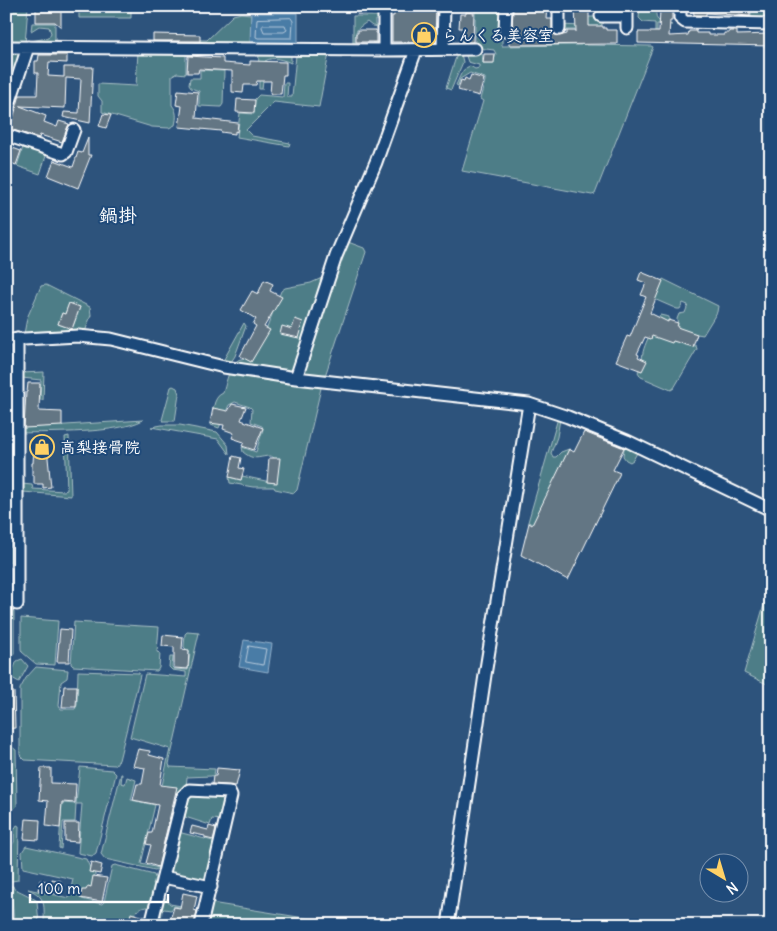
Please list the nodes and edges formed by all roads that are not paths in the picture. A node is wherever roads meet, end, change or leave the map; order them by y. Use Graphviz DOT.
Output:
graph roads {
  1 [pos="384,6"];
  2 [pos="444,6"];
  3 [pos="506,6"];
  4 [pos="559,6"];
  5 [pos="680,6"];
  6 [pos="627,11"];
  7 [pos="601,16"];
  8 [pos="771,24"];
  9 [pos="627,28"];
  10 [pos="559,29"];
  11 [pos="505,31"];
  12 [pos="6,47"];
  13 [pos="28,47"];
  14 [pos="475,49"];
  15 [pos="384,50"];
  16 [pos="416,50"];
  17 [pos="443,50"];
  18 [pos="6,112"];
  19 [pos="74,130"];
  20 [pos="6,135"];
  21 [pos="12,339"];
  22 [pos="296,378"];
  23 [pos="529,404"];
  24 [pos="771,510"];
  25 [pos="17,604"];
  26 [pos="163,877"];
  27 [pos="211,887"];
  28 [pos="151,925"];
  29 [pos="201,925"];
  30 [pos="448,925"];
  1 -- 15 [label="street"];
  2 -- 17 [label="street"];
  3 -- 11 [label="street"];
  4 -- 10 [label="street"];
  5 -- 8 [label="street"];
  6 -- 7 [label="street"];
  6 -- 9 [label="street"];
  12 -- 13 [label="street"];
  13 -- 15 [label="street"];
  13 -- 18 [label="street"];
  14 -- 17 [label="street"];
  15 -- 16 [label="street"];
  16 -- 17 [label="street"];
  16 -- 22 [label="street"];
  19 -- 20 [label="street"];
  21 -- 22 [label="street"];
  21 -- 25 [label="street"];
  22 -- 23 [label="street"];
  23 -- 24 [label="street"];
  23 -- 30 [label="street"];
  26 -- 27 [label="street"];
  26 -- 27 [label="street"];
  26 -- 28 [label="street"];
  27 -- 29 [label="street"];
}
